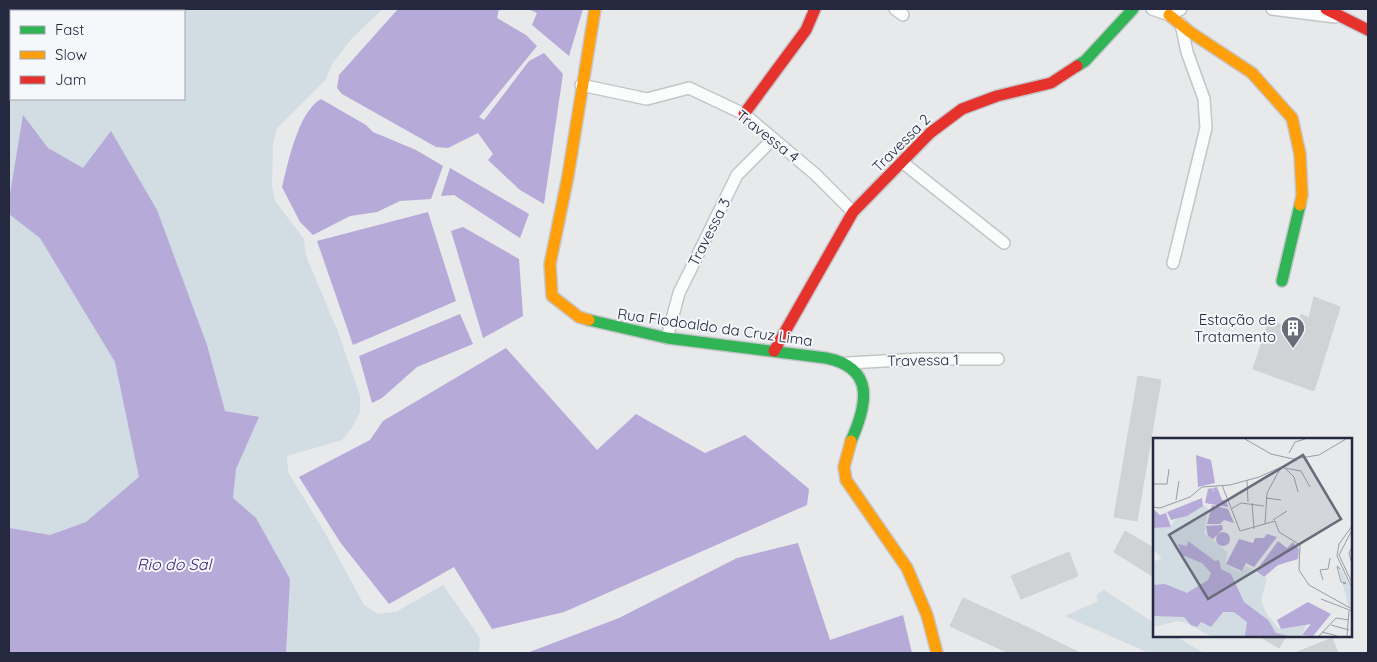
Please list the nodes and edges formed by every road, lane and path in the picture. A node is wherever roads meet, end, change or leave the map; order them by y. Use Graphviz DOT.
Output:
graph roads {
  1 [pos="594,9"];
  2 [pos="815,9"];
  3 [pos="1133,9"];
  4 [pos="1152,9"];
  5 [pos="1181,9"];
  6 [pos="1272,9"];
  7 [pos="1326,9"];
  8 [pos="1169,15"];
  9 [pos="1343,18"];
  10 [pos="1181,24"];
  11 [pos="1368,30"];
  12 [pos="581,85"];
  13 [pos="744,114"];
  14 [pos="773,139"];
  15 [pos="902,162"];
  16 [pos="853,212"];
  17 [pos="1004,244"];
  18 [pos="1173,264"];
  19 [pos="1282,281"];
  20 [pos="667,338"];
  21 [pos="774,351"];
  22 [pos="998,359"];
  23 [pos="848,363"];
  24 [pos="938,653"];
  1 -- 12 [label="street, Rua Flodoaldo da Cruz Lima"];
  2 -- 13 [label="street"];
  3 -- 15 [label="street, Travessa 2"];
  4 -- 8 [label="street"];
  5 -- 8 [label="street"];
  6 -- 9 [label="street"];
  7 -- 9 [label="street"];
  8 -- 10 [label="street"];
  9 -- 11 [label="street"];
  10 -- 18 [label="street"];
  10 -- 19 [label="street"];
  12 -- 13 [label="street, Travessa 4"];
  12 -- 20 [label="street, Rua Flodoaldo da Cruz Lima"];
  13 -- 14 [label="street, Travessa 4"];
  14 -- 16 [label="street, Travessa 4"];
  14 -- 20 [label="street, Travessa 3"];
  15 -- 16 [label="street, Travessa 2"];
  15 -- 17 [label="street"];
  16 -- 21 [label="street, Travessa 2"];
  20 -- 21 [label="street, Rua Flodoaldo da Cruz Lima"];
  21 -- 23 [label="street, Rua Flodoaldo da Cruz Lima"];
  22 -- 23 [label="street, Travessa 1"];
  23 -- 24 [label="street"];
}
